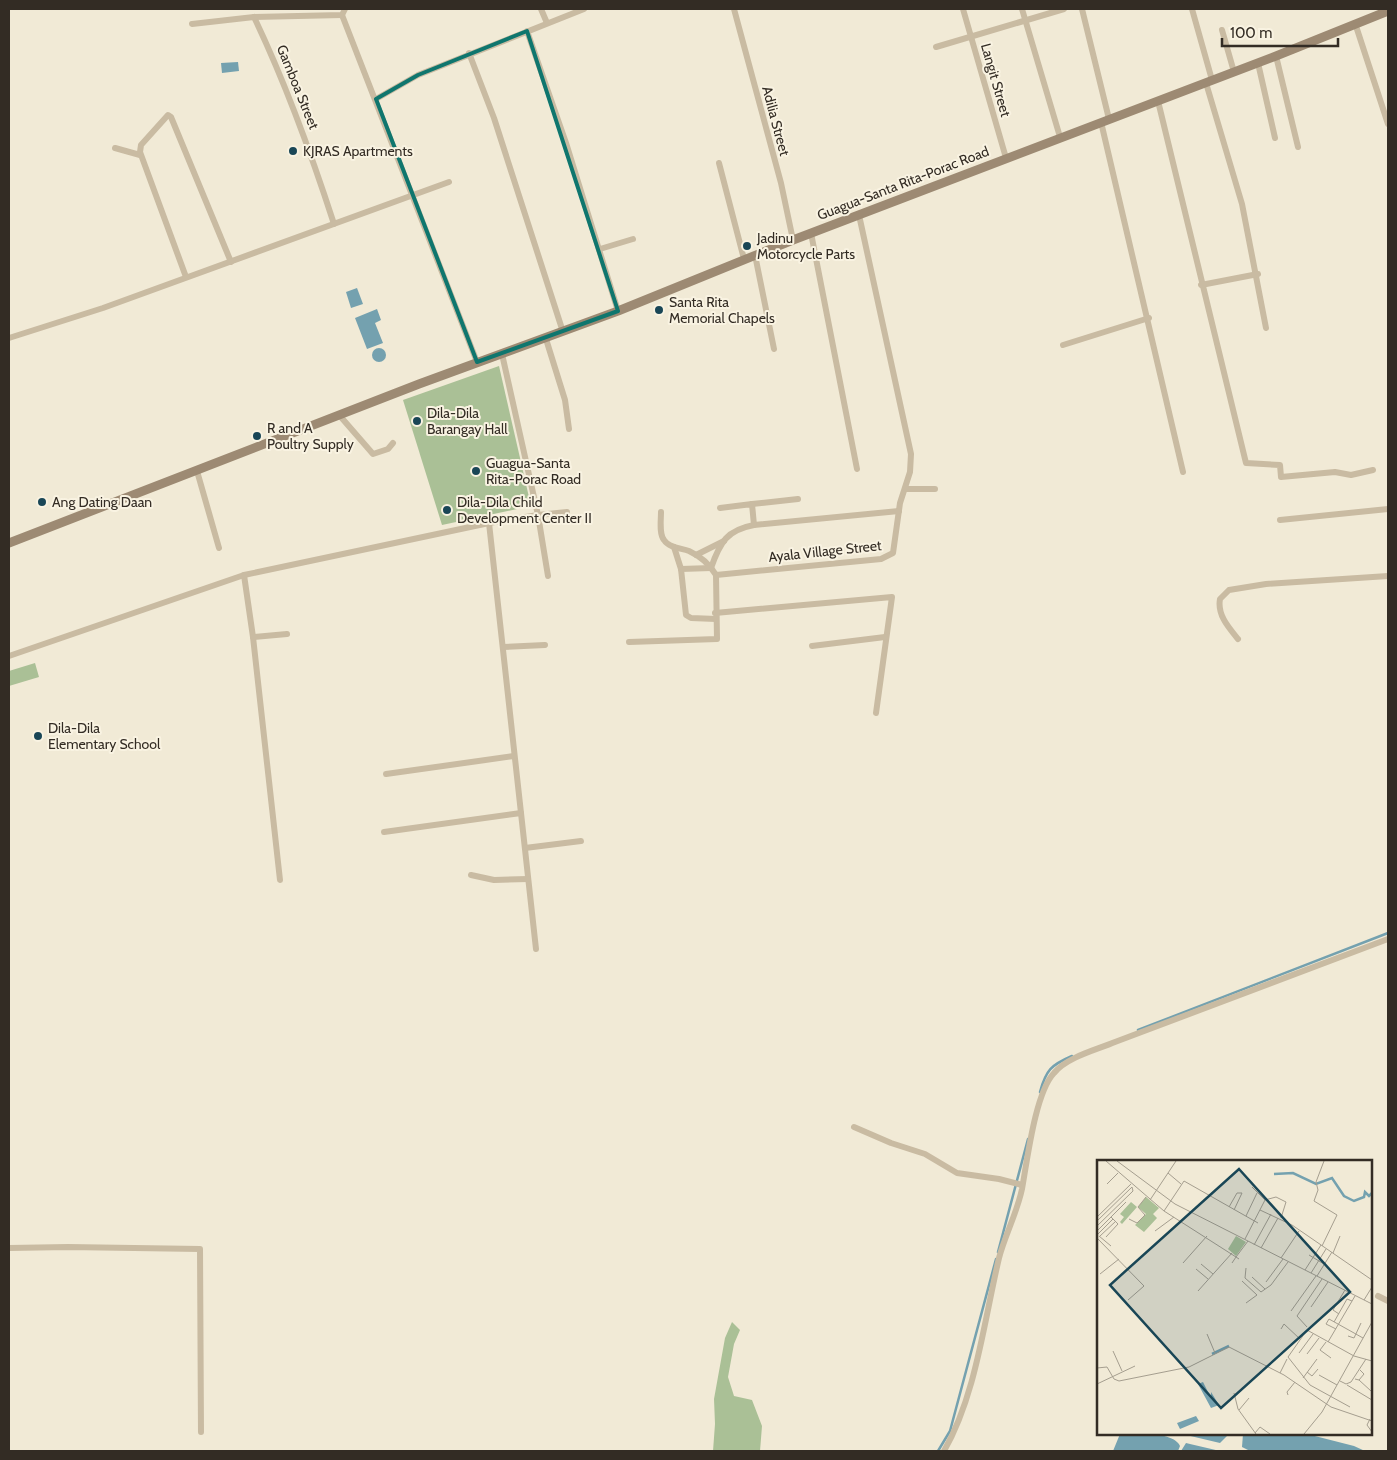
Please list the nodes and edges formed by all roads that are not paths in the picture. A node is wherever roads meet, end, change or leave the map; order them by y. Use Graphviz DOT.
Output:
graph roads {
  1 [pos="541,9"];
  2 [pos="584,9"];
  3 [pos="734,9"];
  4 [pos="963,9"];
  5 [pos="1022,9"];
  6 [pos="1064,9"];
  7 [pos="1082,9"];
  8 [pos="1192,9"];
  9 [pos="1388,10"];
  10 [pos="343,12"];
  11 [pos="254,17"];
  12 [pos="1025,20"];
  13 [pos="547,23"];
  14 [pos="1355,23"];
  15 [pos="192,24"];
  16 [pos="1222,30"];
  17 [pos="527,31"];
  18 [pos="971,36"];
  19 [pos="936,47"];
  20 [pos="469,54"];
  21 [pos="1276,56"];
  22 [pos="1258,63"];
  23 [pos="1234,72"];
  24 [pos="1209,81"];
  25 [pos="376,99"];
  26 [pos="1158,101"];
  27 [pos="1105,121"];
  28 [pos="1388,124"];
  29 [pos="1060,137"];
  30 [pos="1275,138"];
  31 [pos="1298,147"];
  32 [pos="115,148"];
  33 [pos="140,155"];
  34 [pos="1006,158"];
  35 [pos="719,163"];
  36 [pos="449,182"];
  37 [pos="414,196"];
  38 [pos="860,216"];
  39 [pos="334,224"];
  40 [pos="810,233"];
  41 [pos="633,239"];
  42 [pos="793,240"];
  43 [pos="600,249"];
  44 [pos="755,255"];
  45 [pos="744,259"];
  46 [pos="231,262"];
  47 [pos="1257,274"];
  48 [pos="186,277"];
  49 [pos="1201,285"];
  50 [pos="618,311"];
  51 [pos="1148,318"];
  52 [pos="1266,328"];
  53 [pos="563,332"];
  54 [pos="9,338"];
  55 [pos="546,339"];
  56 [pos="1063,345"];
  57 [pos="774,349"];
  58 [pos="502,354"];
  59 [pos="477,362"];
  60 [pos="340,416"];
  61 [pos="569,430"];
  62 [pos="393,443"];
  63 [pos="857,469"];
  64 [pos="1373,470"];
  65 [pos="197,471"];
  66 [pos="1183,472"];
  67 [pos="935,488"];
  68 [pos="906,489"];
  69 [pos="798,499"];
  70 [pos="752,504"];
  71 [pos="720,508"];
  72 [pos="1388,509"];
  73 [pos="899,511"];
  74 [pos="567,512"];
  75 [pos="661,512"];
  76 [pos="538,515"];
  77 [pos="1280,520"];
  78 [pos="489,523"];
  79 [pos="754,525"];
  80 [pos="725,540"];
  81 [pos="9,543"];
  82 [pos="674,547"];
  83 [pos="219,548"];
  84 [pos="696,555"];
  85 [pos="711,568"];
  86 [pos="681,569"];
  87 [pos="244,575"];
  88 [pos="716,575"];
  89 [pos="548,576"];
  90 [pos="1388,576"];
  91 [pos="715,616"];
  92 [pos="288,634"];
  93 [pos="253,637"];
  94 [pos="885,638"];
  95 [pos="1238,639"];
  96 [pos="629,642"];
  97 [pos="545,645"];
  98 [pos="812,646"];
  99 [pos="502,647"];
  100 [pos="9,656"];
  101 [pos="876,713"];
  102 [pos="514,756"];
  103 [pos="386,774"];
  104 [pos="521,813"];
  105 [pos="384,832"];
  106 [pos="581,841"];
  107 [pos="524,848"];
  108 [pos="471,875"];
  109 [pos="528,879"];
  110 [pos="280,880"];
  111 [pos="1388,939"];
  112 [pos="536,949"];
  113 [pos="854,1127"];
  114 [pos="1018,1184"];
  115 [pos="9,1248"];
  116 [pos="1378,1296"];
  117 [pos="1388,1301"];
  118 [pos="201,1432"];
  119 [pos="944,1451"];
  1 -- 13 [label="street"];
  2 -- 13 [label="street"];
  3 -- 42 [label="street, Adilia Street"];
  4 -- 18 [label="street, Langit Street"];
  5 -- 12 [label="street"];
  6 -- 12 [label="street"];
  7 -- 27 [label="street"];
  8 -- 24 [label="street"];
  9 -- 14 [label="main road, Guagua-Santa Rita-Porac Road"];
  10 -- 11 [label="street"];
  10 -- 25 [label="street"];
  11 -- 15 [label="street"];
  11 -- 39 [label="street, Gamboa Street"];
  12 -- 18 [label="street"];
  12 -- 29 [label="street"];
  13 -- 17 [label="street"];
  14 -- 21 [label="main road, Guagua-Santa Rita-Porac Road"];
  14 -- 28 [label="street"];
  16 -- 23 [label="street"];
  17 -- 20 [label="street"];
  17 -- 43 [label="street"];
  18 -- 19 [label="street"];
  18 -- 34 [label="street, Langit Street"];
  20 -- 25 [label="street"];
  20 -- 53 [label="street"];
  21 -- 22 [label="main road, Guagua-Santa Rita-Porac Road"];
  21 -- 31 [label="street"];
  22 -- 23 [label="main road, Guagua-Santa Rita-Porac Road"];
  22 -- 30 [label="street"];
  23 -- 24 [label="main road, Guagua-Santa Rita-Porac Road"];
  24 -- 26 [label="main road, Guagua-Santa Rita-Porac Road"];
  24 -- 47 [label="street"];
  25 -- 37 [label="street"];
  26 -- 27 [label="main road, Guagua-Santa Rita-Porac Road"];
  26 -- 49 [label="street"];
  27 -- 29 [label="main road, Guagua-Santa Rita-Porac Road"];
  27 -- 51 [label="street"];
  29 -- 34 [label="main road, Guagua-Santa Rita-Porac Road"];
  32 -- 33 [label="street"];
  33 -- 46 [label="street"];
  33 -- 48 [label="street"];
  34 -- 38 [label="main road, Guagua-Santa Rita-Porac Road"];
  35 -- 45 [label="street"];
  36 -- 37 [label="street"];
  37 -- 39 [label="street"];
  37 -- 59 [label="street"];
  38 -- 40 [label="main road, Guagua-Santa Rita-Porac Road"];
  38 -- 68 [label="street, Ayala Village Street"];
  39 -- 46 [label="street"];
  40 -- 42 [label="main road, Guagua-Santa Rita-Porac Road"];
  40 -- 63 [label="street"];
  41 -- 43 [label="street"];
  42 -- 44 [label="main road, Guagua-Santa Rita-Porac Road"];
  43 -- 50 [label="street"];
  44 -- 45 [label="main road, Guagua-Santa Rita-Porac Road"];
  44 -- 57 [label="street"];
  45 -- 50 [label="main road, Guagua-Santa Rita-Porac Road"];
  46 -- 48 [label="street"];
  47 -- 49 [label="street"];
  47 -- 52 [label="street"];
  48 -- 54 [label="street"];
  49 -- 64 [label="street"];
  50 -- 53 [label="main road, Guagua-Santa Rita-Porac Road"];
  51 -- 56 [label="street"];
  51 -- 66 [label="street"];
  53 -- 55 [label="main road, Guagua-Santa Rita-Porac Road"];
  55 -- 58 [label="main road, Guagua-Santa Rita-Porac Road"];
  55 -- 61 [label="street"];
  58 -- 59 [label="main road, Guagua-Santa Rita-Porac Road"];
  58 -- 76 [label="street"];
  59 -- 60 [label="main road, Guagua-Santa Rita-Porac Road"];
  60 -- 62 [label="street"];
  60 -- 65 [label="main road, Guagua-Santa Rita-Porac Road"];
  65 -- 81 [label="main road, Guagua-Santa Rita-Porac Road"];
  65 -- 83 [label="street"];
  67 -- 68 [label="street"];
  68 -- 73 [label="street, Ayala Village Street"];
  69 -- 70 [label="street"];
  70 -- 71 [label="street"];
  70 -- 79 [label="street"];
  72 -- 77 [label="street"];
  73 -- 79 [label="street"];
  73 -- 88 [label="street, Ayala Village Street"];
  74 -- 76 [label="street"];
  75 -- 82 [label="street"];
  76 -- 78 [label="street"];
  76 -- 89 [label="street"];
  78 -- 87 [label="street"];
  78 -- 99 [label="street"];
  79 -- 80 [label="street"];
  80 -- 84 [label="street"];
  80 -- 85 [label="street"];
  82 -- 84 [label="street"];
  82 -- 86 [label="street"];
  84 -- 85 [label="street"];
  85 -- 86 [label="street"];
  85 -- 88 [label="street"];
  86 -- 91 [label="street"];
  87 -- 93 [label="street"];
  87 -- 100 [label="street"];
  88 -- 91 [label="street"];
  90 -- 95 [label="street"];
  91 -- 94 [label="street"];
  91 -- 96 [label="street"];
  92 -- 93 [label="street"];
  93 -- 110 [label="street"];
  94 -- 98 [label="street"];
  94 -- 101 [label="street"];
  97 -- 99 [label="street"];
  99 -- 102 [label="street"];
  102 -- 103 [label="street"];
  102 -- 104 [label="street"];
  104 -- 105 [label="street"];
  104 -- 107 [label="street"];
  106 -- 107 [label="street"];
  107 -- 109 [label="street"];
  108 -- 109 [label="street"];
  109 -- 112 [label="street"];
  111 -- 114 [label="street"];
  113 -- 114 [label="street"];
  114 -- 119 [label="street"];
  115 -- 118 [label="street"];
  116 -- 117 [label="street"];
}
